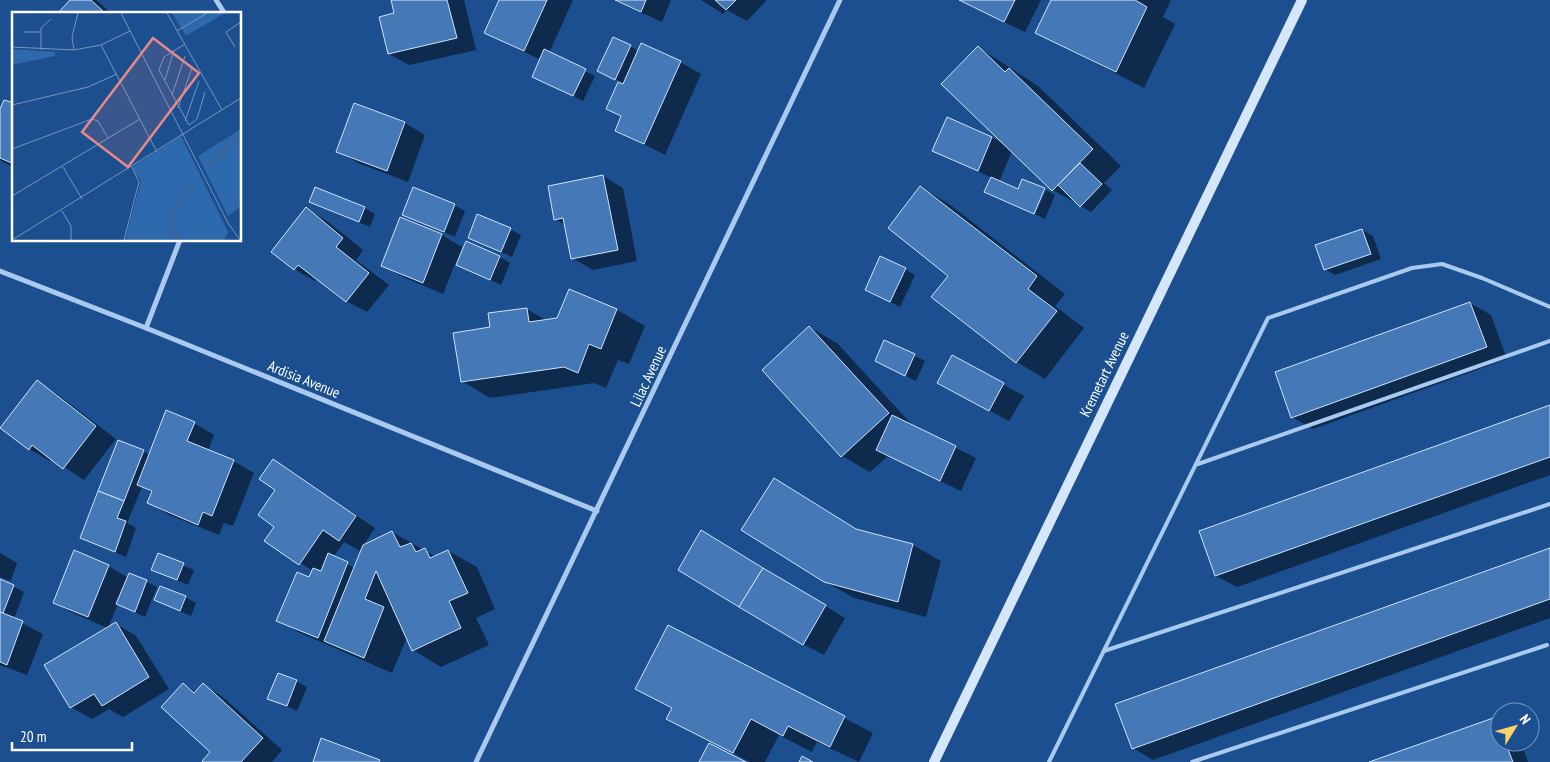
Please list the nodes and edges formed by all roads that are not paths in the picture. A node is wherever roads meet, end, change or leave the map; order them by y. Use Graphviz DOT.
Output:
graph roads {
  1 [pos="216,0"];
  2 [pos="840,0"];
  3 [pos="1302,0"];
  4 [pos="223,12"];
  5 [pos="180,241"];
  6 [pos="0,271"];
  7 [pos="1550,307"];
  8 [pos="146,328"];
  9 [pos="1550,340"];
  10 [pos="1198,464"];
  11 [pos="1550,504"];
  12 [pos="597,512"];
  13 [pos="1547,645"];
  14 [pos="1104,651"];
  15 [pos="476,762"];
  16 [pos="934,762"];
  17 [pos="1049,762"];
  18 [pos="1192,762"];
  1 -- 4 [label="street"];
  2 -- 12 [label="street, Lilac Avenue"];
  3 -- 16 [label="street, Kremetart Avenue"];
  5 -- 8 [label="street"];
  6 -- 8 [label="street, Ardisia Avenue"];
  7 -- 10 [label="lane"];
  8 -- 12 [label="street, Ardisia Avenue"];
  9 -- 10 [label="lane"];
  10 -- 14 [label="lane"];
  11 -- 14 [label="lane"];
  12 -- 15 [label="street, Lilac Avenue"];
  13 -- 18 [label="lane"];
  14 -- 17 [label="lane"];
}
